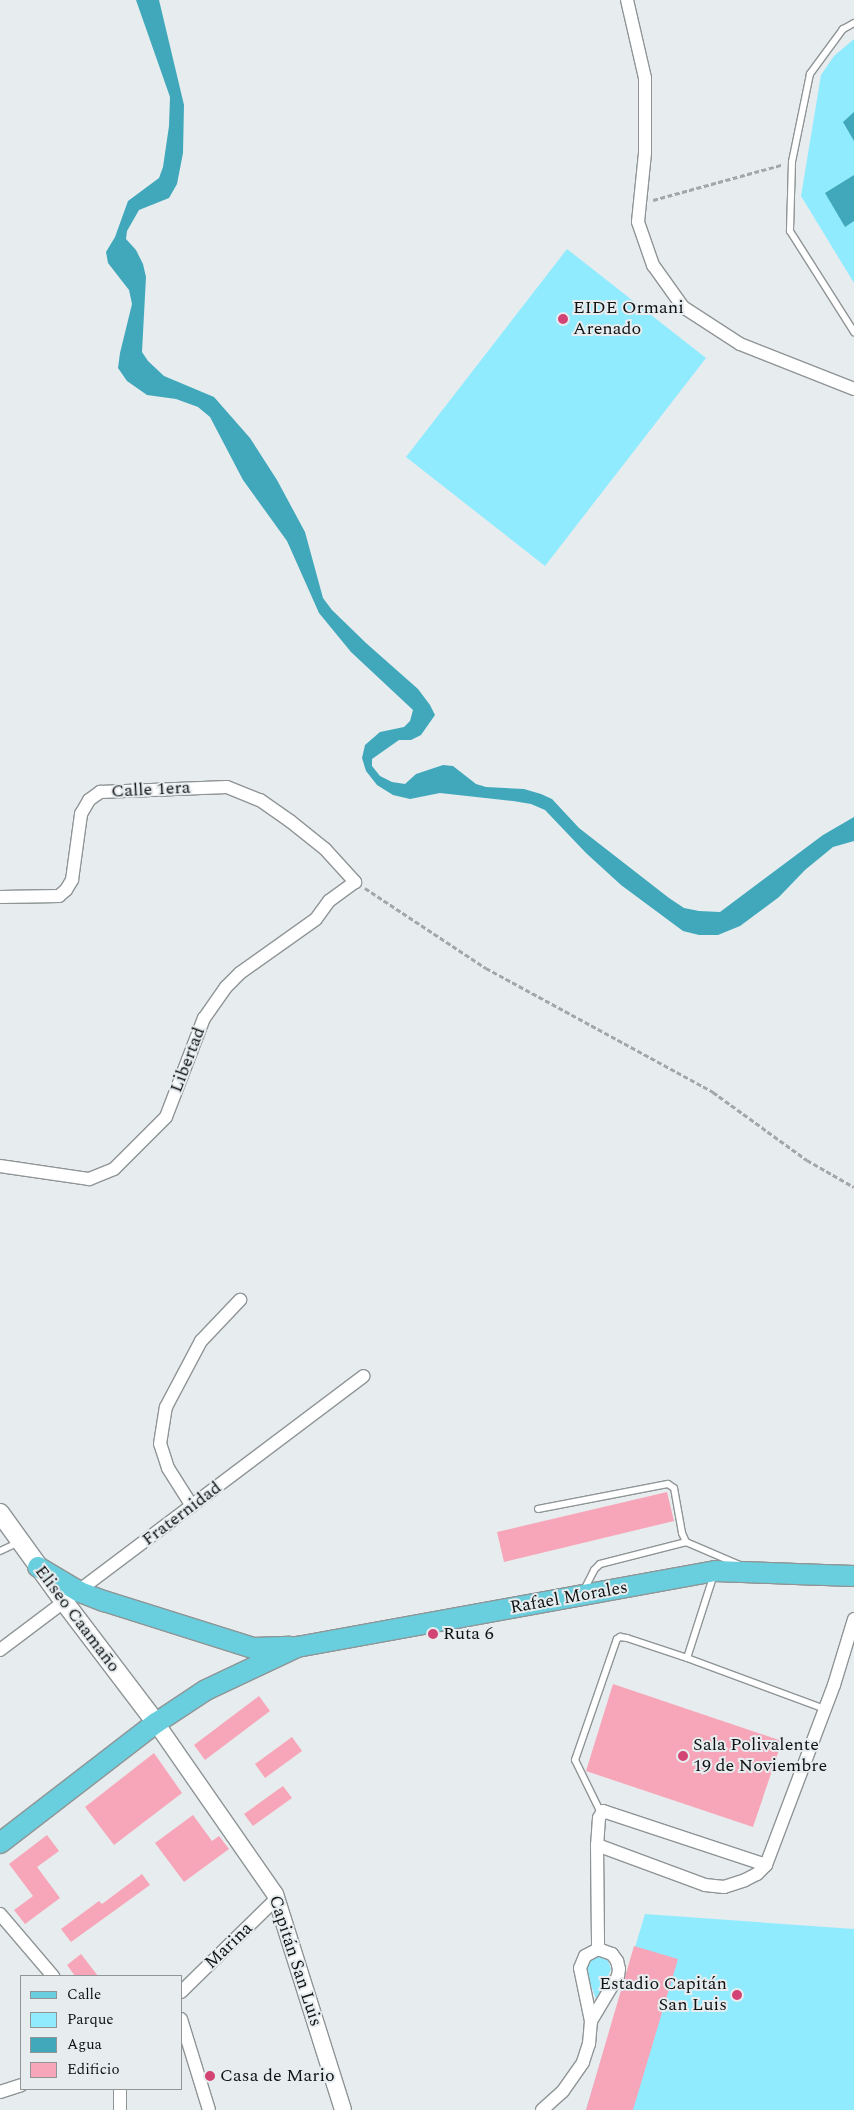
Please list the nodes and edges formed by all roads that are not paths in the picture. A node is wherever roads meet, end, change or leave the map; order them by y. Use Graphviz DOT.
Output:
graph roads {
  1 [pos="627,0"];
  2 [pos="854,23"];
  3 [pos="854,332"];
  4 [pos="854,389"];
  5 [pos="355,882"];
  6 [pos="0,898"];
  7 [pos="0,1166"];
  8 [pos="240,1300"];
  9 [pos="363,1376"];
  10 [pos="192,1506"];
  11 [pos="538,1509"];
  12 [pos="0,1513"];
  13 [pos="21,1542"];
  14 [pos="686,1542"];
  15 [pos="0,1551"];
  16 [pos="38,1567"];
  17 [pos="715,1571"];
  18 [pos="757,1572"];
  19 [pos="854,1576"];
  20 [pos="581,1596"];
  21 [pos="72,1598"];
  22 [pos="854,1619"];
  23 [pos="297,1647"];
  24 [pos="0,1650"];
  25 [pos="687,1658"];
  26 [pos="825,1709"];
  27 [pos="156,1723"];
  28 [pos="601,1813"];
  29 [pos="0,1843"];
  30 [pos="597,1845"];
  31 [pos="766,1864"];
  32 [pos="276,1899"];
  33 [pos="0,1914"];
  34 [pos="598,1949"];
  35 [pos="52,1975"];
  36 [pos="182,1991"];
  37 [pos="591,2021"];
  38 [pos="182,2022"];
  39 [pos="20,2085"];
  40 [pos="120,2090"];
  41 [pos="0,2092"];
  42 [pos="120,2110"];
  43 [pos="209,2110"];
  44 [pos="343,2110"];
  45 [pos="542,2110"];
  1 -- 4 [label="street"];
  2 -- 3 [label="lane"];
  5 -- 6 [label="street, Calle 1era"];
  5 -- 7 [label="street, Libertad"];
  8 -- 10 [label="street"];
  9 -- 10 [label="street, Fraternidad"];
  10 -- 21 [label="street, Fraternidad"];
  11 -- 14 [label="lane"];
  12 -- 13 [label="main road, Eliseo Caamaño"];
  13 -- 15 [label="lane"];
  13 -- 16 [label="main road, Eliseo Caamaño"];
  14 -- 18 [label="lane"];
  14 -- 20 [label="lane"];
  16 -- 21 [label="main road"];
  17 -- 18 [label="main road, Rafael Morales"];
  17 -- 20 [label="main road, Rafael Morales"];
  17 -- 25 [label="lane"];
  18 -- 19 [label="main road, Rafael Morales"];
  20 -- 23 [label="main road, Rafael Morales"];
  21 -- 23 [label="main road"];
  21 -- 24 [label="street, Fraternidad"];
  21 -- 27 [label="main road, Eliseo Caamaño"];
  22 -- 26 [label="street"];
  23 -- 27 [label="main road, Rafael Morales"];
  25 -- 26 [label="lane"];
  25 -- 28 [label="lane"];
  26 -- 31 [label="street"];
  27 -- 29 [label="main road, Rafael Morales"];
  27 -- 32 [label="street, Capitán San Luis"];
  28 -- 30 [label="street"];
  28 -- 31 [label="street"];
  30 -- 31 [label="street"];
  30 -- 34 [label="street"];
  32 -- 36 [label="street, Marina"];
  32 -- 44 [label="street, Capitán San Luis"];
  33 -- 35 [label="street"];
  34 -- 37 [label="street"];
  34 -- 37 [label="street"];
  37 -- 45 [label="street"];
  38 -- 43 [label="street"];
  39 -- 41 [label="street"];
  40 -- 42 [label="street"];
}
